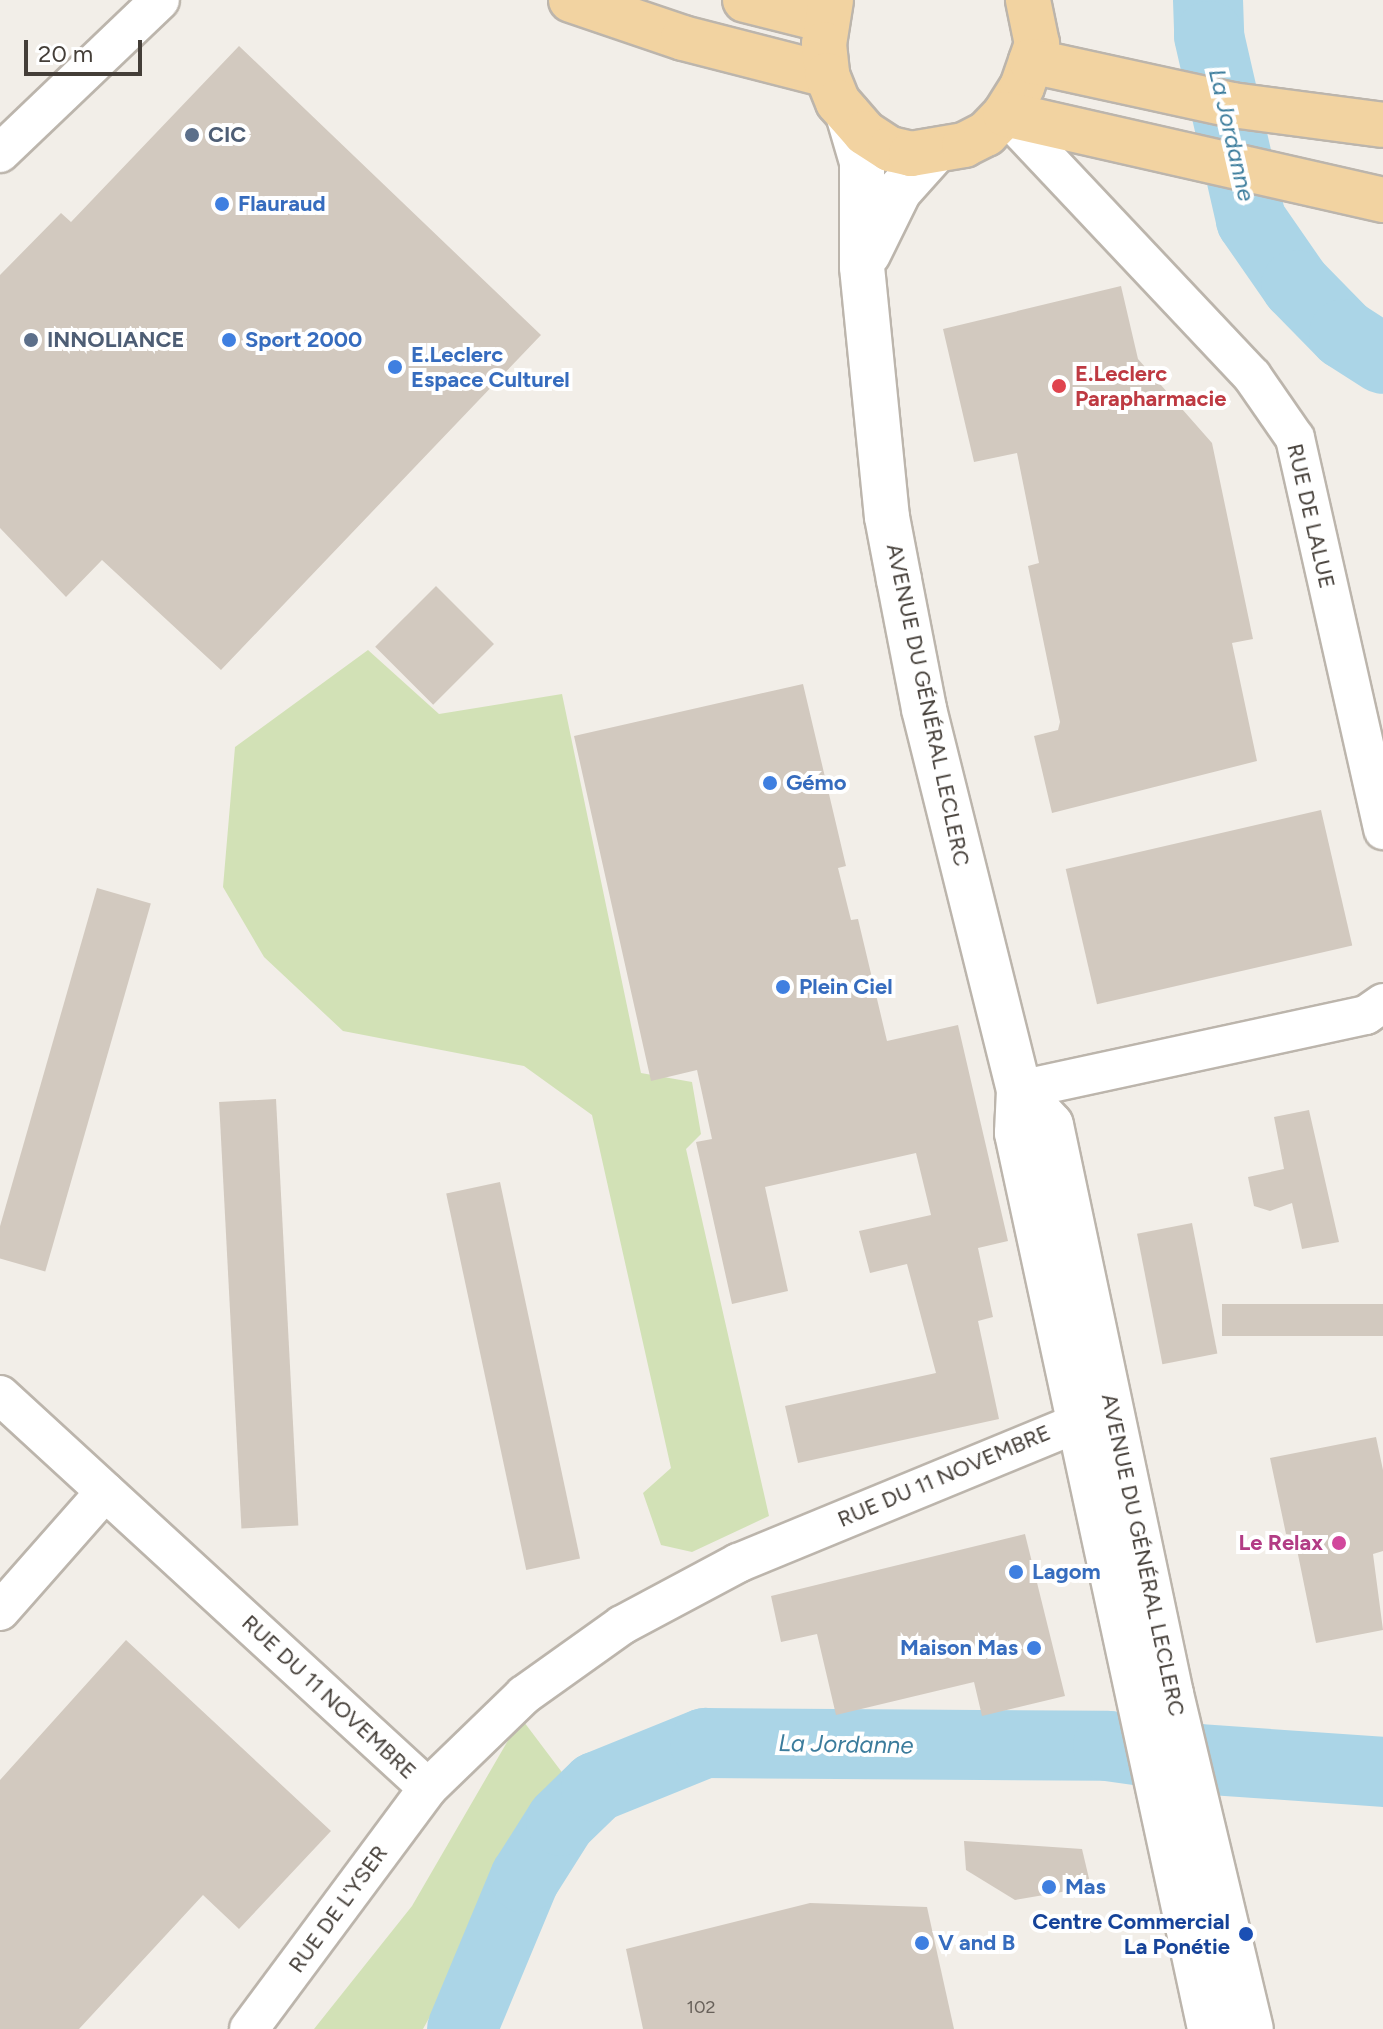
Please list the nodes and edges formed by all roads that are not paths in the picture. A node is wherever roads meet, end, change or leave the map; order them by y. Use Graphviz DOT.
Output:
graph roads {
  1 [pos="571,0"];
  2 [pos="745,0"];
  3 [pos="1028,0"];
  4 [pos="154,3"];
  5 [pos="828,10"];
  6 [pos="1031,61"];
  7 [pos="827,75"];
  8 [pos="848,114"];
  9 [pos="1005,114"];
  10 [pos="1366,121"];
  11 [pos="934,152"];
  12 [pos="0,153"];
  13 [pos="1383,200"];
  14 [pos="862,267"];
  15 [pos="1383,830"];
  16 [pos="1383,1003"];
  17 [pos="1019,1090"];
  18 [pos="0,1395"];
  19 [pos="1097,1413"];
  20 [pos="105,1492"];
  21 [pos="0,1611"];
  22 [pos="428,1788"];
  23 [pos="1189,1854"];
  24 [pos="249,2029"];
  25 [pos="1210,2029"];
  26 [pos="1251,2029"];
  1 -- 7 [label="main road"];
  2 -- 5 [label="main road"];
  3 -- 6 [label="main road"];
  4 -- 12 [label="street"];
  5 -- 7 [label="main road"];
  6 -- 9 [label="main road"];
  6 -- 10 [label="main road"];
  7 -- 8 [label="main road"];
  8 -- 11 [label="main road"];
  8 -- 14 [label="street, AVENUE DU GÉNÉRAL LECLERC"];
  9 -- 11 [label="main road"];
  9 -- 13 [label="main road"];
  9 -- 15 [label="street, RUE DE LALUE"];
  11 -- 14 [label="street"];
  14 -- 17 [label="street, AVENUE DU GÉNÉRAL LECLERC"];
  16 -- 17 [label="street"];
  17 -- 19 [label="street, AVENUE DU GÉNÉRAL LECLERC"];
  18 -- 20 [label="street, RUE DU 11 NOVEMBRE"];
  19 -- 22 [label="street, RUE DU 11 NOVEMBRE"];
  19 -- 23 [label="street, AVENUE DU GÉNÉRAL LECLERC"];
  20 -- 21 [label="street"];
  20 -- 22 [label="street, RUE DU 11 NOVEMBRE"];
  22 -- 24 [label="street, RUE DE L'YSER"];
  23 -- 25 [label="street, AVENUE DU GÉNÉRAL LECLERC"];
  23 -- 26 [label="street, AVENUE DU GÉNÉRAL LECLERC"];
}
